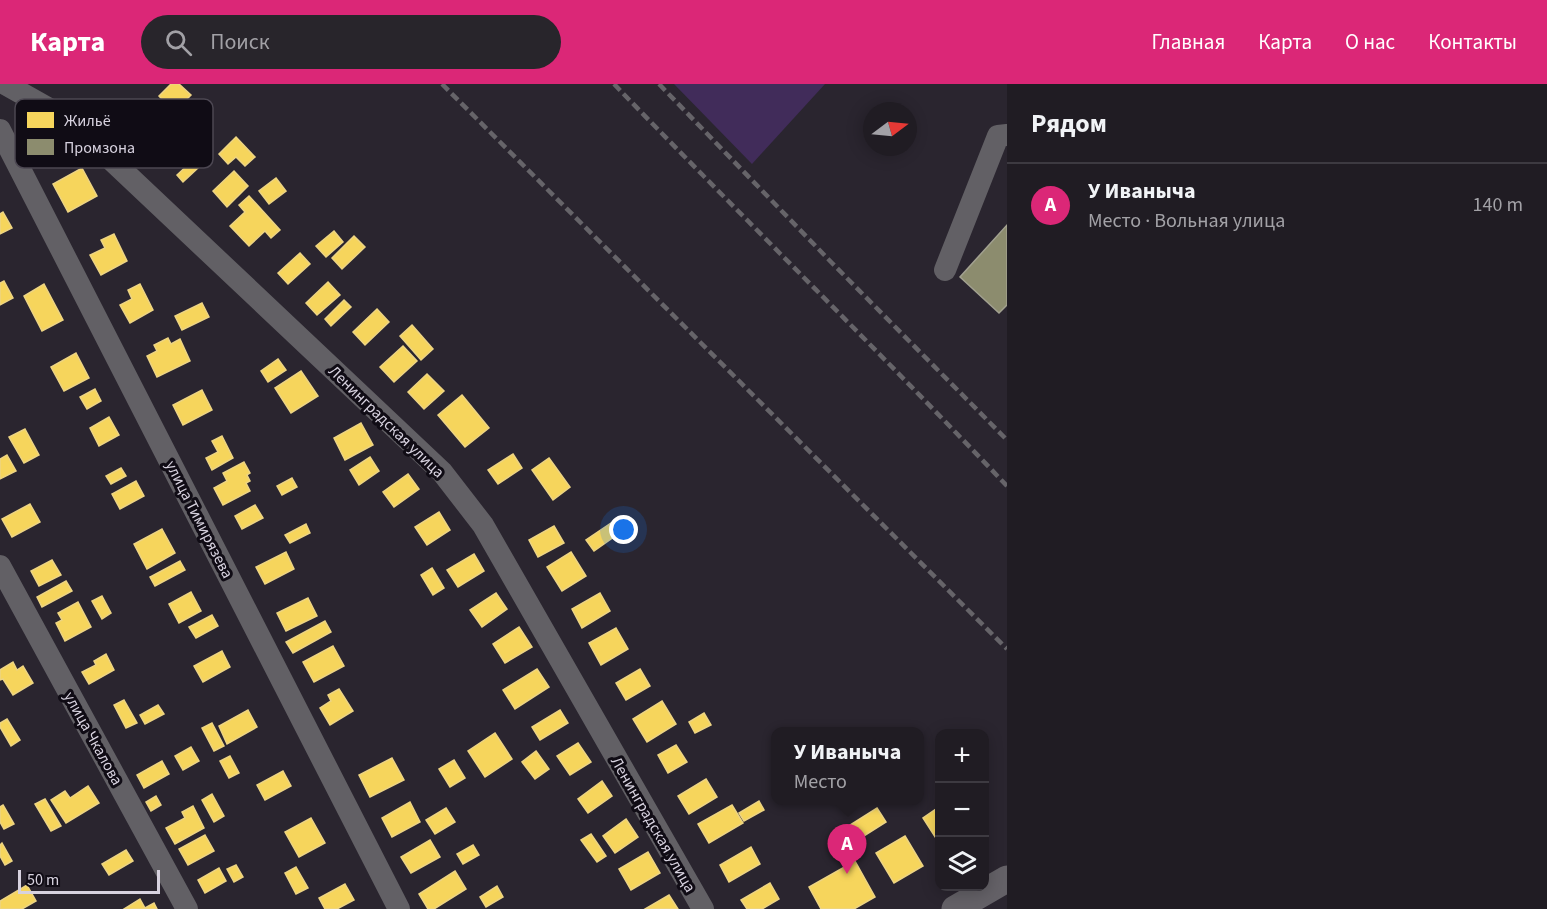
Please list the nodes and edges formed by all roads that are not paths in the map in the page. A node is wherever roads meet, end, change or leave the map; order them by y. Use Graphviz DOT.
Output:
graph roads {
  1 [pos="5,84"];
  2 [pos="32,99"];
  3 [pos="0,130"];
  4 [pos="1007,135"];
  5 [pos="15,159"];
  6 [pos="19,168"];
  7 [pos="120,168"];
  8 [pos="945,270"];
  9 [pos="0,566"];
  10 [pos="1007,879"];
  11 [pos="187,909"];
  12 [pos="399,909"];
  13 [pos="703,909"];
  14 [pos="956,909"];
  1 -- 2 [label="street, Ленинградская улица"];
  3 -- 5 [label="street, улица Тимирязева"];
  4 -- 8 [label="street"];
  6 -- 12 [label="street, улица Тимирязева"];
  7 -- 13 [label="street, Ленинградская улица"];
  9 -- 11 [label="street, улица Чкалова"];
  10 -- 14 [label="main road"];
}
